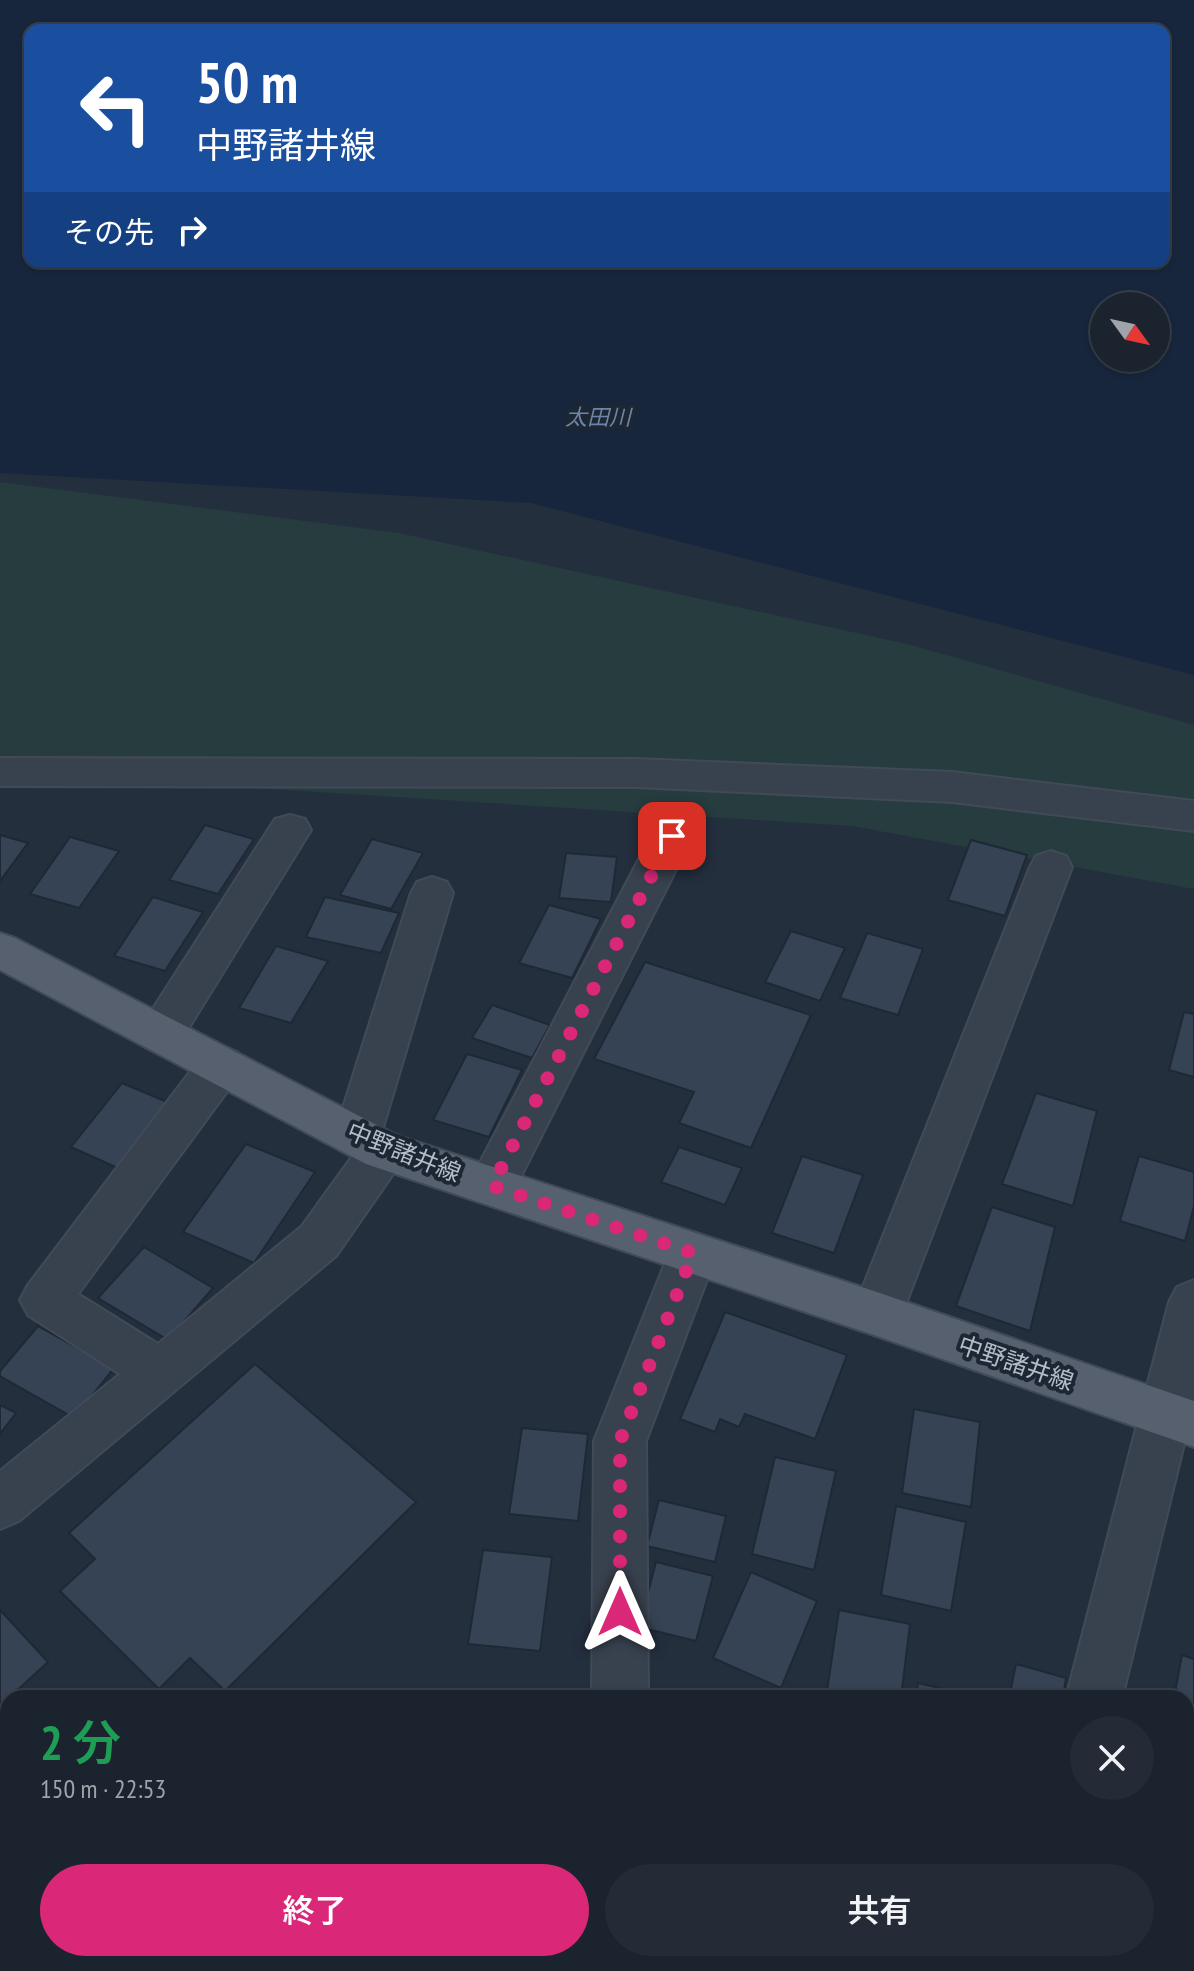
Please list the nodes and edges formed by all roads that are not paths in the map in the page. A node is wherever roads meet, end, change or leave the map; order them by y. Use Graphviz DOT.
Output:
graph roads {
  1 [pos="0,772"];
  2 [pos="1194,816"];
  3 [pos="290,830"];
  4 [pos="672,836"];
  5 [pos="1051,867"];
  6 [pos="432,893"];
  7 [pos="0,950"];
  8 [pos="161,1034"];
  9 [pos="221,1065"];
  10 [pos="370,1143"];
  11 [pos="492,1186"];
  12 [pos="693,1253"];
  13 [pos="1194,1302"];
  14 [pos="877,1314"];
  15 [pos="160,1372"];
  16 [pos="1179,1419"];
  17 [pos="0,1504"];
  18 [pos="620,1690"];
  19 [pos="1096,1690"];
  1 -- 2 [label="street"];
  3 -- 8 [label="street"];
  4 -- 11 [label="street"];
  5 -- 14 [label="street"];
  6 -- 10 [label="street"];
  7 -- 8 [label="main road, 中野諸井線"];
  8 -- 9 [label="main road, 中野諸井線"];
  9 -- 10 [label="main road, 中野諸井線"];
  9 -- 15 [label="street"];
  10 -- 11 [label="main road, 中野諸井線"];
  10 -- 15 [label="street"];
  11 -- 12 [label="main road, 中野諸井線"];
  12 -- 14 [label="main road, 中野諸井線"];
  12 -- 18 [label="street"];
  13 -- 16 [label="street"];
  14 -- 16 [label="main road, 中野諸井線"];
  15 -- 17 [label="street"];
  16 -- 19 [label="street"];
}
